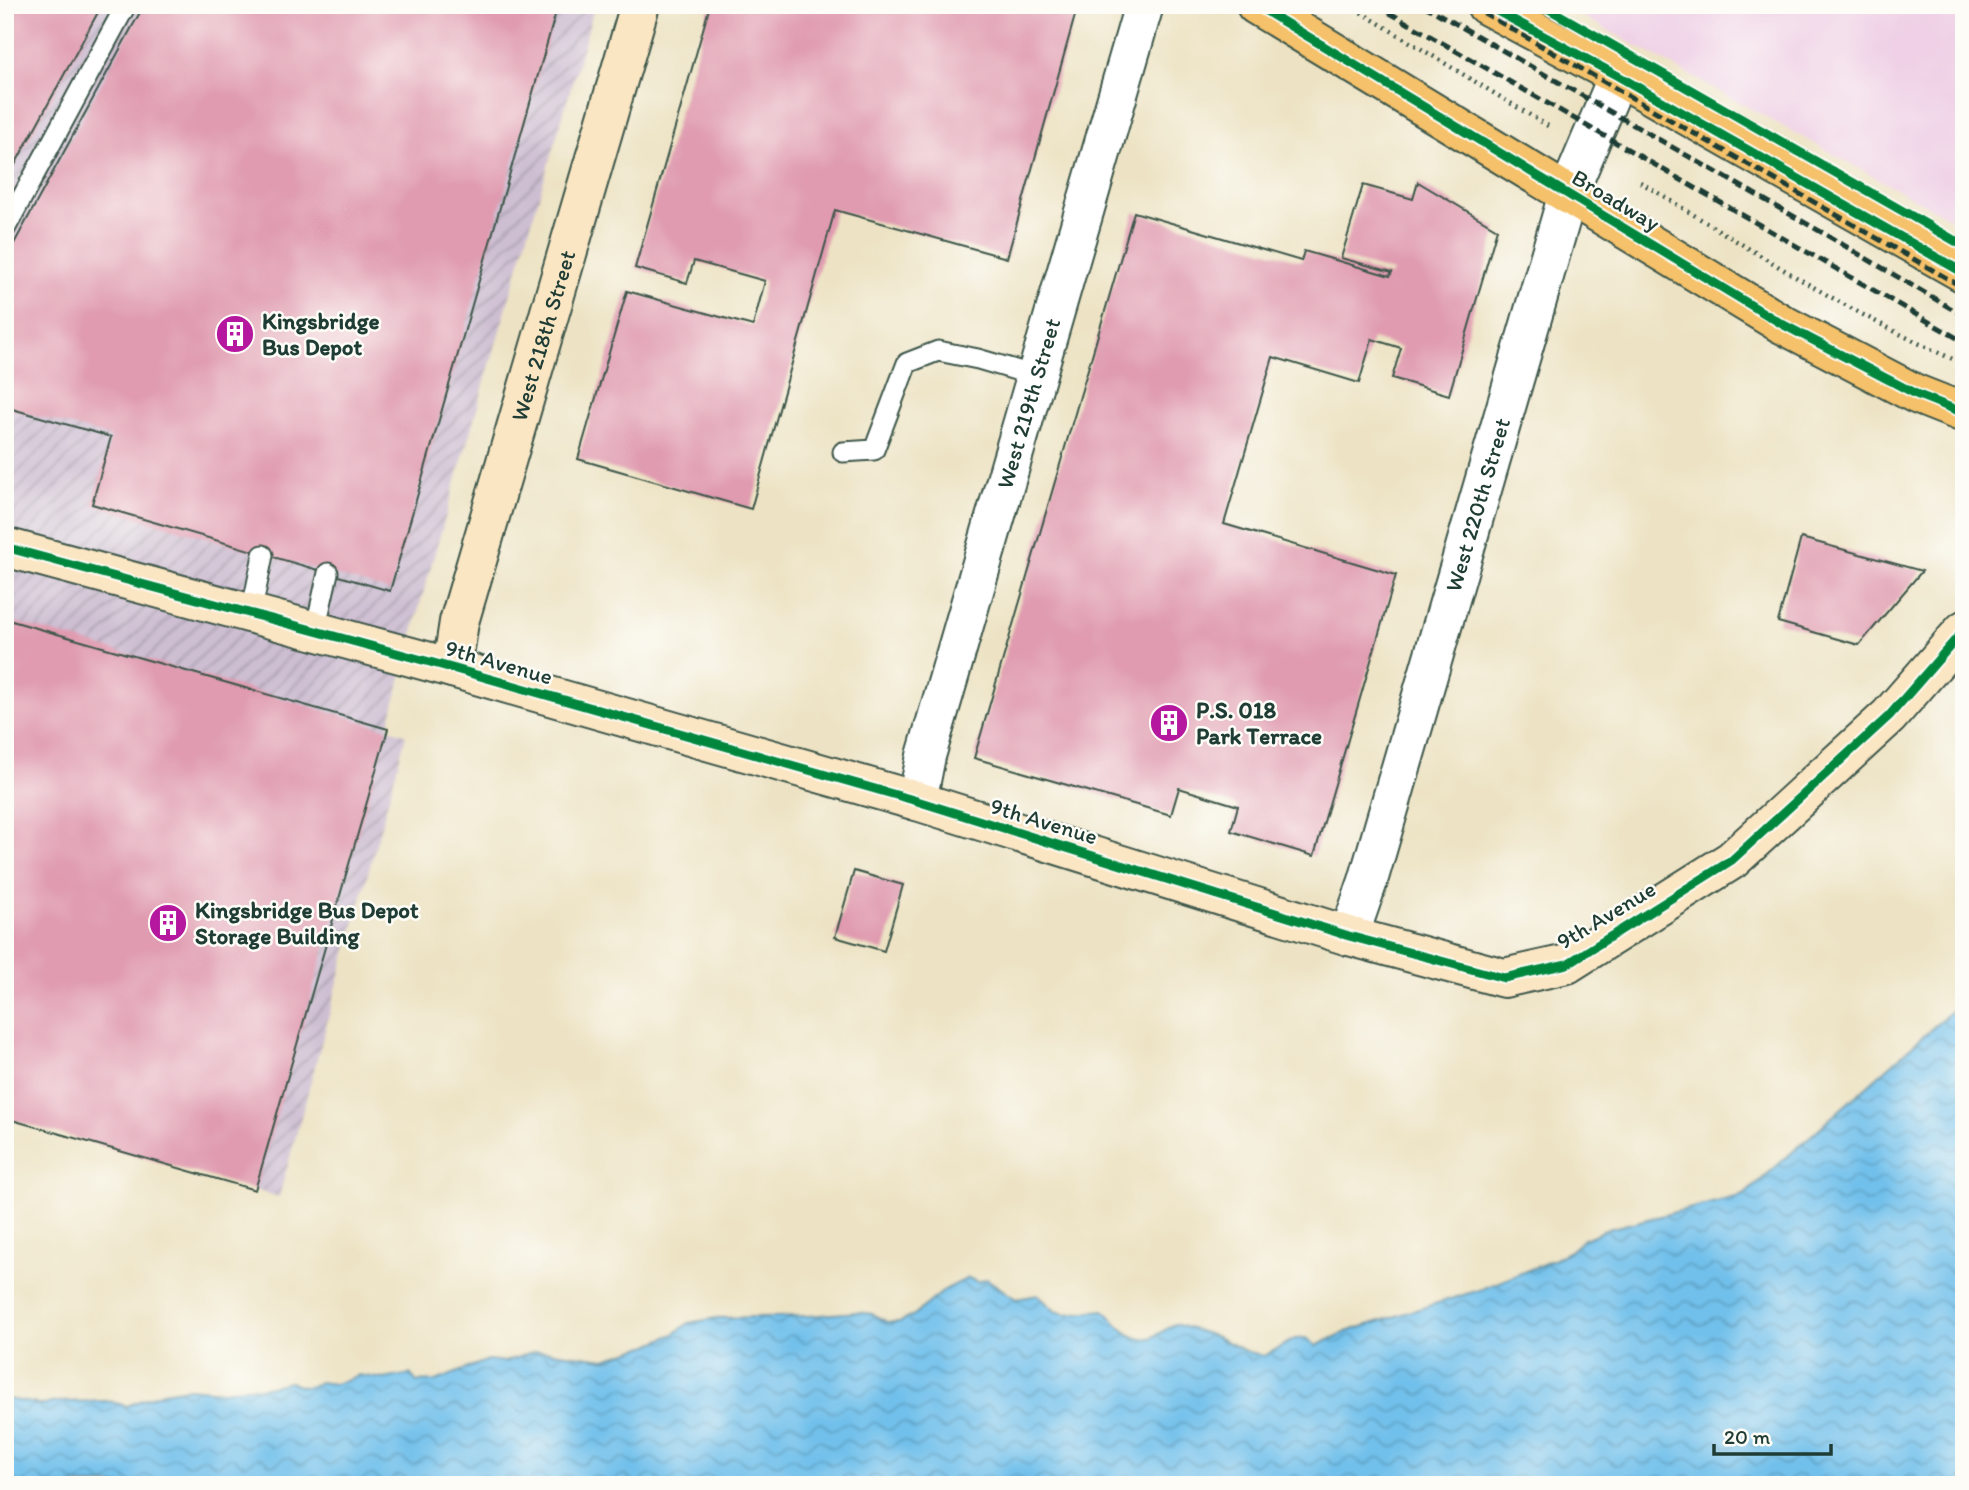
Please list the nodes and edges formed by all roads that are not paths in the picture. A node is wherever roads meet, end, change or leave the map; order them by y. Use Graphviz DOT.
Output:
graph roads {
  1 [pos="126,5"];
  2 [pos="640,5"];
  3 [pos="1144,5"];
  4 [pos="1256,5"];
  5 [pos="1486,5"];
  6 [pos="1618,76"];
  7 [pos="1569,194"];
  8 [pos="5,229"];
  9 [pos="1964,273"];
  10 [pos="1036,376"];
  11 [pos="1964,413"];
  12 [pos="843,452"];
  13 [pos="5,547"];
  14 [pos="263,555"];
  15 [pos="328,573"];
  16 [pos="251,614"];
  17 [pos="1964,630"];
  18 [pos="315,631"];
  19 [pos="452,668"];
  20 [pos="917,801"];
  21 [pos="1349,936"];
  1 -- 8 [label="lane"];
  2 -- 19 [label="street, West 218th Street"];
  3 -- 10 [label="street, West 219th Street"];
  4 -- 7 [label="main road, Broadway"];
  5 -- 6 [label="main road"];
  6 -- 7 [label="street, West 220th Street"];
  6 -- 9 [label="main road"];
  7 -- 11 [label="main road, Broadway"];
  7 -- 21 [label="street, West 220th Street"];
  10 -- 12 [label="lane"];
  10 -- 20 [label="street, West 219th Street"];
  13 -- 16 [label="street, 9th Avenue"];
  14 -- 16 [label="lane"];
  15 -- 18 [label="lane"];
  16 -- 18 [label="street, 9th Avenue"];
  17 -- 21 [label="street, 9th Avenue"];
  18 -- 19 [label="street, 9th Avenue"];
  19 -- 20 [label="street, 9th Avenue"];
  20 -- 21 [label="street, 9th Avenue"];
}
